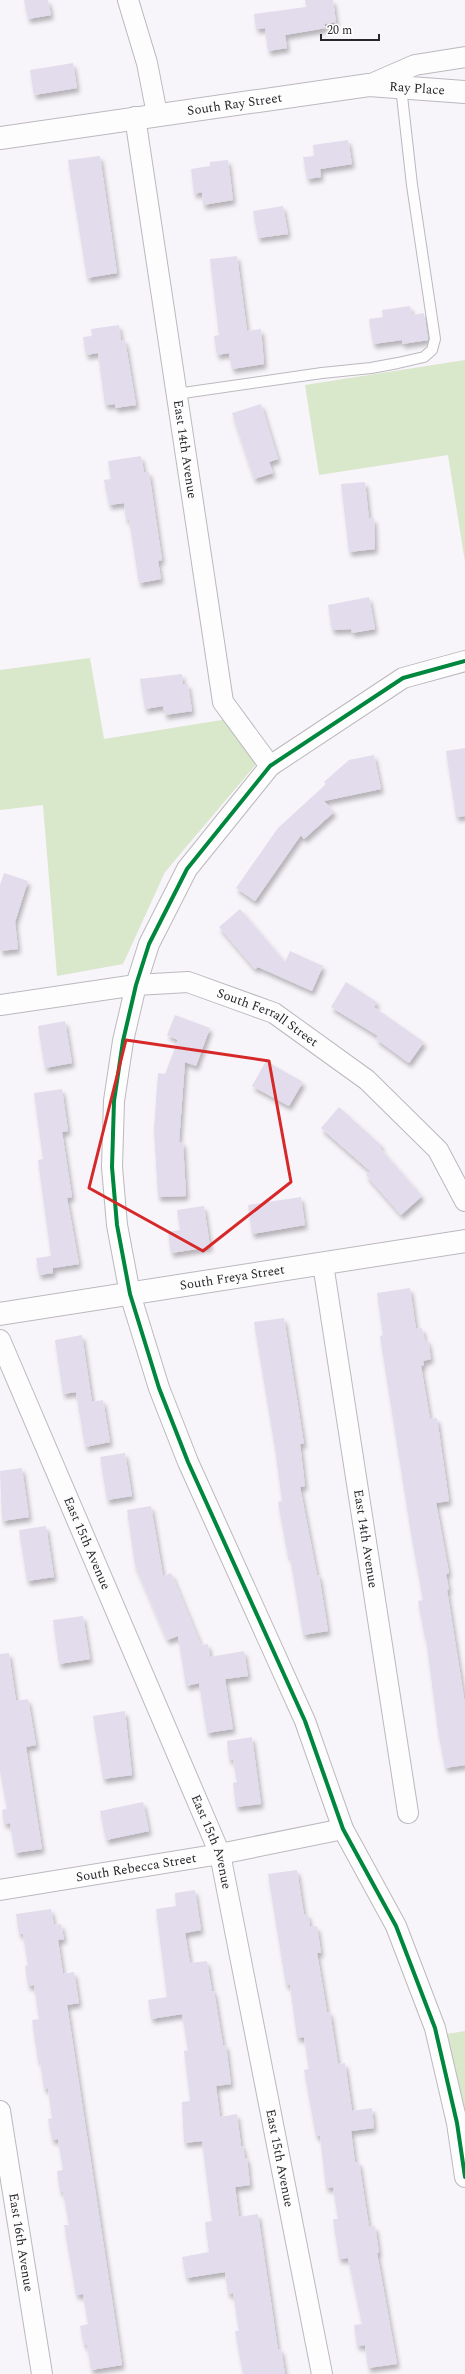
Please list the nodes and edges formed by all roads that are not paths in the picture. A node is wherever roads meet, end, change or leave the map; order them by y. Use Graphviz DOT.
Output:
graph roads {
  1 [pos="128,0"];
  2 [pos="465,57"];
  3 [pos="369,85"];
  4 [pos="401,87"];
  5 [pos="465,92"];
  6 [pos="157,114"];
  7 [pos="135,117"];
  8 [pos="0,138"];
  9 [pos="176,394"];
  10 [pos="465,661"];
  11 [pos="270,766"];
  12 [pos="136,985"];
  13 [pos="0,1005"];
  14 [pos="465,1201"];
  15 [pos="465,1241"];
  16 [pos="323,1264"];
  17 [pos="130,1294"];
  18 [pos="0,1314"];
  19 [pos="0,1340"];
  20 [pos="408,1813"];
  21 [pos="343,1829"];
  22 [pos="220,1854"];
  23 [pos="0,1890"];
  24 [pos="0,2111"];
  25 [pos="465,2177"];
  26 [pos="42,2374"];
  27 [pos="322,2374"];
  1 -- 6 [label="street"];
  2 -- 3 [label="street, South Ray Street"];
  3 -- 4 [label="main road, Ray Place"];
  3 -- 6 [label="main road, South Ray Street"];
  4 -- 5 [label="main road, Ray Place"];
  4 -- 9 [label="lane"];
  6 -- 7 [label="main road, South Ray Street"];
  7 -- 8 [label="main road, South Ray Street"];
  7 -- 9 [label="street, East 14th Avenue"];
  9 -- 11 [label="street, East 14th Avenue"];
  10 -- 11 [label="street"];
  11 -- 12 [label="street"];
  12 -- 13 [label="street, South Ferrall Street"];
  12 -- 14 [label="street, South Ferrall Street"];
  12 -- 17 [label="street"];
  15 -- 16 [label="main road, South Freya Street"];
  16 -- 17 [label="main road, South Freya Street"];
  16 -- 20 [label="street, East 14th Avenue"];
  17 -- 18 [label="main road, South Freya Street"];
  17 -- 21 [label="street"];
  19 -- 22 [label="street, East 15th Avenue"];
  21 -- 22 [label="street, South Rebecca Street"];
  21 -- 25 [label="street"];
  22 -- 23 [label="street, South Rebecca Street"];
  22 -- 27 [label="street, East 15th Avenue"];
  24 -- 26 [label="street, East 16th Avenue"];
}
